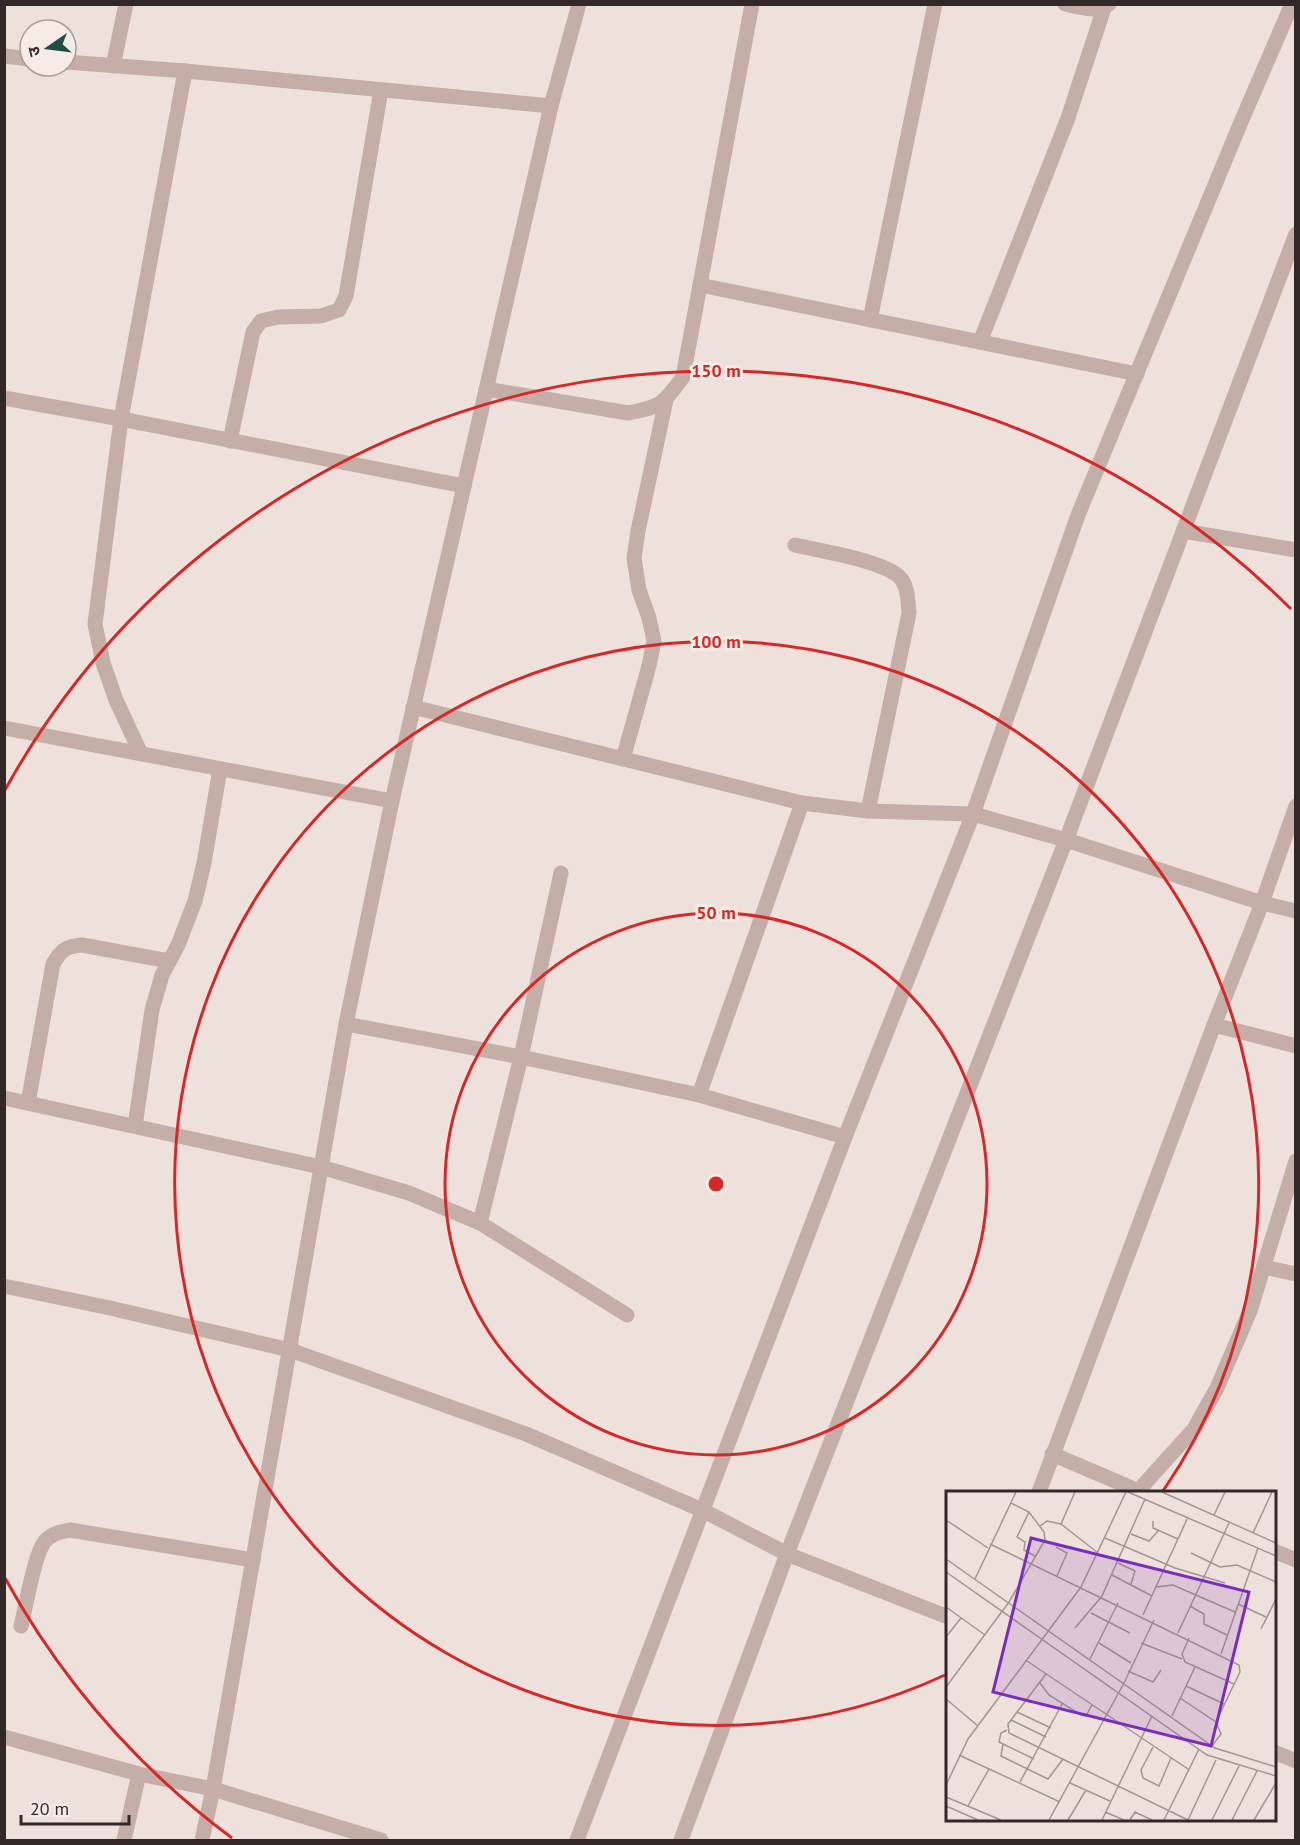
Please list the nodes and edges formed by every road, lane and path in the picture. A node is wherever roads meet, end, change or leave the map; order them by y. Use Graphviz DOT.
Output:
graph roads {
  1 [pos="126,4"];
  2 [pos="579,4"];
  3 [pos="752,4"];
  4 [pos="935,4"];
  5 [pos="1065,4"];
  6 [pos="1292,4"];
  7 [pos="1106,6"];
  8 [pos="78,63"];
  9 [pos="113,66"];
  10 [pos="185,71"];
  11 [pos="381,90"];
  12 [pos="551,106"];
  13 [pos="1296,234"];
  14 [pos="700,285"];
  15 [pos="870,320"];
  16 [pos="980,342"];
  17 [pos="1137,374"];
  18 [pos="486,388"];
  19 [pos="4,398"];
  20 [pos="666,400"];
  21 [pos="122,419"];
  22 [pos="230,441"];
  23 [pos="464,486"];
  24 [pos="1183,531"];
  25 [pos="795,545"];
  26 [pos="1296,550"];
  27 [pos="413,707"];
  28 [pos="4,728"];
  29 [pos="141,754"];
  30 [pos="622,759"];
  31 [pos="220,769"];
  32 [pos="392,801"];
  33 [pos="802,803"];
  34 [pos="1296,806"];
  35 [pos="868,811"];
  36 [pos="973,814"];
  37 [pos="1066,840"];
  38 [pos="561,873"];
  39 [pos="1262,903"];
  40 [pos="1296,911"];
  41 [pos="169,961"];
  42 [pos="346,1024"];
  43 [pos="1214,1025"];
  44 [pos="1296,1046"];
  45 [pos="521,1057"];
  46 [pos="699,1095"];
  47 [pos="4,1098"];
  48 [pos="28,1103"];
  49 [pos="135,1126"];
  50 [pos="845,1137"];
  51 [pos="1296,1161"];
  52 [pos="321,1167"];
  53 [pos="480,1223"];
  54 [pos="1264,1267"];
  55 [pos="1296,1274"];
  56 [pos="4,1287"];
  57 [pos="627,1315"];
  58 [pos="290,1350"];
  59 [pos="1052,1454"];
  60 [pos="1039,1491"];
  61 [pos="1137,1491"];
  62 [pos="1140,1491"];
  63 [pos="702,1510"];
  64 [pos="1276,1551"];
  65 [pos="787,1554"];
  66 [pos="253,1560"];
  67 [pos="1296,1560"];
  68 [pos="946,1616"];
  69 [pos="21,1626"];
  70 [pos="4,1737"];
  71 [pos="1276,1752"];
  72 [pos="1296,1761"];
  73 [pos="140,1774"];
  74 [pos="213,1789"];
  75 [pos="124,1840"];
  76 [pos="202,1840"];
  77 [pos="381,1840"];
  78 [pos="577,1840"];
  79 [pos="681,1840"];
  1 -- 9 [label="street"];
  2 -- 12 [label="street"];
  3 -- 14 [label="street"];
  4 -- 15 [label="street"];
  5 -- 7 [label="street"];
  6 -- 17 [label="street"];
  7 -- 16 [label="street"];
  8 -- 9 [label="street"];
  9 -- 10 [label="street"];
  10 -- 11 [label="street"];
  10 -- 21 [label="street"];
  11 -- 12 [label="street"];
  11 -- 22 [label="street"];
  12 -- 18 [label="street"];
  13 -- 24 [label="street"];
  14 -- 15 [label="street"];
  14 -- 20 [label="street"];
  15 -- 16 [label="street"];
  16 -- 17 [label="street"];
  17 -- 36 [label="street"];
  18 -- 20 [label="street"];
  18 -- 23 [label="street"];
  19 -- 21 [label="street"];
  20 -- 30 [label="street"];
  21 -- 22 [label="street"];
  21 -- 29 [label="street"];
  22 -- 23 [label="street"];
  23 -- 27 [label="street"];
  24 -- 26 [label="street"];
  24 -- 37 [label="street"];
  25 -- 35 [label="street"];
  27 -- 30 [label="street"];
  27 -- 32 [label="street"];
  28 -- 29 [label="street"];
  29 -- 31 [label="street"];
  30 -- 33 [label="street"];
  31 -- 32 [label="street"];
  31 -- 41 [label="street"];
  32 -- 42 [label="street"];
  33 -- 35 [label="street"];
  33 -- 46 [label="street"];
  34 -- 39 [label="street"];
  35 -- 36 [label="street"];
  36 -- 37 [label="street"];
  36 -- 50 [label="street"];
  37 -- 39 [label="street"];
  37 -- 65 [label="street"];
  38 -- 45 [label="street"];
  39 -- 40 [label="street"];
  39 -- 43 [label="street"];
  41 -- 48 [label="street"];
  41 -- 49 [label="street"];
  42 -- 45 [label="street"];
  42 -- 52 [label="street"];
  43 -- 44 [label="street"];
  43 -- 59 [label="street"];
  45 -- 46 [label="street"];
  45 -- 53 [label="street"];
  46 -- 50 [label="street"];
  47 -- 48 [label="street"];
  48 -- 49 [label="street"];
  49 -- 52 [label="street"];
  50 -- 63 [label="street"];
  51 -- 54 [label="street"];
  52 -- 53 [label="street"];
  52 -- 58 [label="street"];
  53 -- 57 [label="street"];
  54 -- 55 [label="street"];
  54 -- 62 [label="street"];
  56 -- 58 [label="street"];
  58 -- 63 [label="street"];
  58 -- 66 [label="street"];
  59 -- 60 [label="street"];
  59 -- 61 [label="street"];
  63 -- 65 [label="street"];
  63 -- 78 [label="street"];
  64 -- 67 [label="street"];
  65 -- 68 [label="street"];
  65 -- 79 [label="street"];
  66 -- 69 [label="street"];
  66 -- 74 [label="street"];
  70 -- 73 [label="street"];
  71 -- 72 [label="street"];
  73 -- 74 [label="street"];
  73 -- 75 [label="street"];
  74 -- 76 [label="street"];
  74 -- 77 [label="street"];
}
